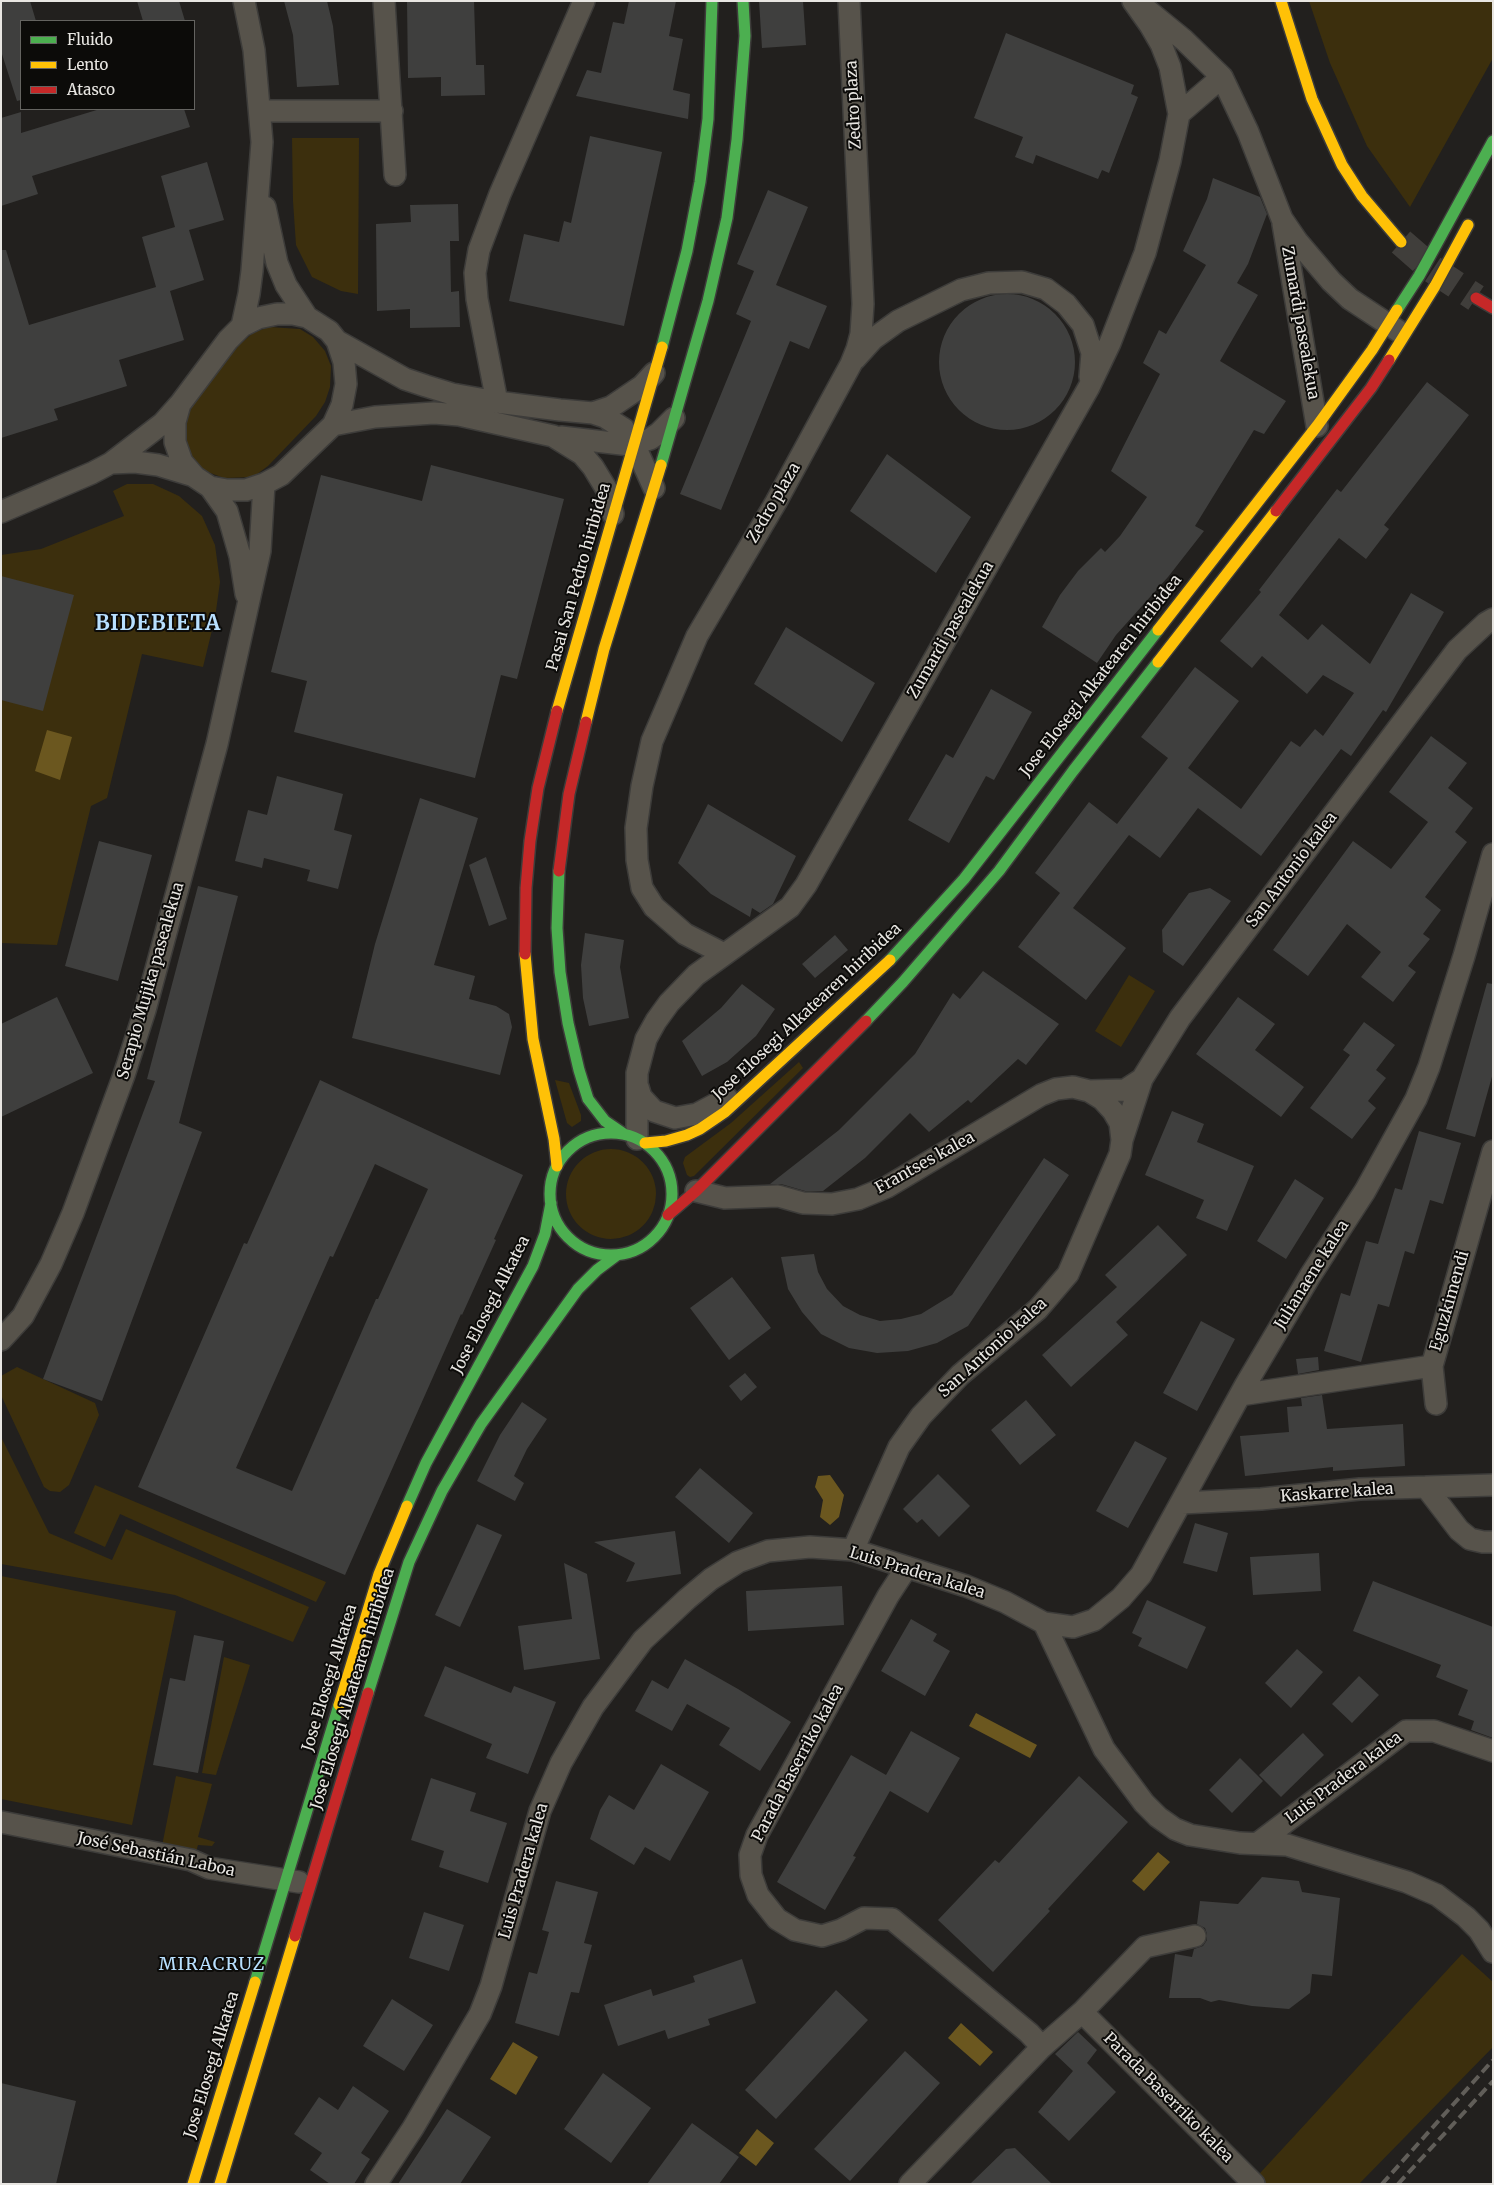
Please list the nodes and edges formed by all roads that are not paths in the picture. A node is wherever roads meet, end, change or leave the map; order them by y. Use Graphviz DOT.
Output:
graph roads {
  1 [pos="244,1"];
  2 [pos="384,1"];
  3 [pos="584,1"];
  4 [pos="712,1"];
  5 [pos="743,1"];
  6 [pos="849,1"];
  7 [pos="1133,1"];
  8 [pos="1137,1"];
  9 [pos="1281,1"];
  10 [pos="1222,77"];
  11 [pos="260,111"];
  12 [pos="392,111"];
  13 [pos="1179,114"];
  14 [pos="1493,141"];
  15 [pos="396,175"];
  16 [pos="260,181"];
  17 [pos="1475,212"];
  18 [pos="1282,219"];
  19 [pos="1401,242"];
  20 [pos="1476,298"];
  21 [pos="863,304"];
  22 [pos="1493,308"];
  23 [pos="307,317"];
  24 [pos="898,321"];
  25 [pos="242,326"];
  26 [pos="1397,330"];
  27 [pos="337,341"];
  28 [pos="852,364"];
  29 [pos="655,372"];
  30 [pos="1089,387"];
  31 [pos="497,402"];
  32 [pos="180,404"];
  33 [pos="593,413"];
  34 [pos="674,418"];
  35 [pos="333,424"];
  36 [pos="1317,426"];
  37 [pos="553,436"];
  38 [pos="634,444"];
  39 [pos="111,463"];
  40 [pos="203,482"];
  41 [pos="264,484"];
  42 [pos="654,488"];
  43 [pos="1,512"];
  44 [pos="613,514"];
  45 [pos="247,601"];
  46 [pos="1493,619"];
  47 [pos="1493,854"];
  48 [pos="724,954"];
  49 [pos="1142,1079"];
  50 [pos="760,1081"];
  51 [pos="638,1087"];
  52 [pos="1089,1091"];
  53 [pos="635,1139"];
  54 [pos="1122,1140"];
  55 [pos="1491,1161"];
  56 [pos="557,1166"];
  57 [pos="696,1191"];
  58 [pos="551,1203"];
  59 [pos="668,1215"];
  60 [pos="617,1255"];
  61 [pos="1,1340"];
  62 [pos="1432,1366"];
  63 [pos="1240,1394"];
  64 [pos="1436,1404"];
  65 [pos="1493,1485"];
  66 [pos="1426,1487"];
  67 [pos="1182,1502"];
  68 [pos="1493,1542"];
  69 [pos="853,1550"];
  70 [pos="907,1567"];
  71 [pos="1044,1623"];
  72 [pos="1493,1751"];
  73 [pos="1,1822"];
  74 [pos="1258,1843"];
  75 [pos="286,1880"];
  76 [pos="311,1884"];
  77 [pos="1195,1936"];
  78 [pos="1493,1952"];
  79 [pos="1082,2012"];
  80 [pos="1042,2047"];
  81 [pos="193,2184"];
  82 [pos="220,2184"];
  83 [pos="376,2184"];
  84 [pos="910,2184"];
  85 [pos="1254,2184"];
  1 -- 11 [label="street"];
  2 -- 12 [label="street"];
  3 -- 31 [label="street"];
  4 -- 29 [label="main road, Pasai San Pedro hiribidea"];
  5 -- 34 [label="main road"];
  6 -- 21 [label="street, Zedro plaza"];
  7 -- 13 [label="street, Zumardi pasealekua"];
  8 -- 10 [label="street, Zumardi pasealekua"];
  9 -- 19 [label="main road"];
  10 -- 13 [label="street"];
  10 -- 18 [label="street, Zumardi pasealekua"];
  11 -- 12 [label="street"];
  11 -- 16 [label="street"];
  12 -- 15 [label="street"];
  13 -- 30 [label="street, Zumardi pasealekua"];
  14 -- 26 [label="main road, Jose Elosegi Alkatearen hiribidea"];
  16 -- 23 [label="street"];
  16 -- 25 [label="street"];
  17 -- 26 [label="main road, Jose Elosegi Alkatearen hiribidea"];
  18 -- 26 [label="street, Zumardi pasealekua"];
  18 -- 36 [label="street, Zumardi pasealekua"];
  20 -- 22 [label="main road"];
  21 -- 24 [label="street"];
  21 -- 28 [label="street, Zedro plaza"];
  23 -- 25 [label="street"];
  23 -- 27 [label="street"];
  24 -- 28 [label="street"];
  24 -- 30 [label="street"];
  25 -- 32 [label="street"];
  26 -- 36 [label="main road, Jose Elosegi Alkatearen hiribidea"];
  26 -- 57 [label="main road, Jose Elosegi Alkatearen hiribidea"];
  27 -- 31 [label="street"];
  27 -- 35 [label="street"];
  28 -- 48 [label="street, Zedro plaza"];
  29 -- 33 [label="street"];
  29 -- 38 [label="main road, Pasai San Pedro hiribidea"];
  30 -- 48 [label="street, Zumardi pasealekua"];
  31 -- 33 [label="street"];
  32 -- 39 [label="street"];
  32 -- 40 [label="street"];
  33 -- 38 [label="street"];
  34 -- 38 [label="street"];
  34 -- 42 [label="main road"];
  35 -- 37 [label="street"];
  35 -- 41 [label="street"];
  36 -- 50 [label="main road, Jose Elosegi Alkatearen hiribidea"];
  37 -- 38 [label="street"];
  37 -- 44 [label="street"];
  38 -- 42 [label="street"];
  38 -- 44 [label="main road, Pasai San Pedro hiribidea"];
  39 -- 40 [label="street"];
  39 -- 43 [label="street"];
  40 -- 41 [label="street"];
  40 -- 45 [label="street, Serapio Mujika pasealekua"];
  41 -- 45 [label="street, Serapio Mujika pasealekua"];
  42 -- 53 [label="main road"];
  44 -- 56 [label="main road, Pasai San Pedro hiribidea"];
  45 -- 61 [label="street, Serapio Mujika pasealekua"];
  46 -- 49 [label="street, San Antonio kalea"];
  47 -- 63 [label="street, Julianaene kalea"];
  48 -- 51 [label="street, Zumardi pasealekua"];
  49 -- 52 [label="street, Frantses kalea"];
  49 -- 54 [label="street, San Antonio kalea"];
  50 -- 51 [label="street"];
  50 -- 53 [label="main road, Jose Elosegi Alkatearen hiribidea"];
  51 -- 53 [label="street, Zumardi pasealekua"];
  52 -- 54 [label="street, San Antonio kalea"];
  52 -- 57 [label="street, Frantses kalea"];
  53 -- 56 [label="main road"];
  53 -- 59 [label="main road"];
  54 -- 69 [label="street, San Antonio kalea"];
  55 -- 62 [label="street, Eguzkimendi"];
  56 -- 58 [label="main road"];
  57 -- 59 [label="main road, Jose Elosegi Alkatearen hiribidea"];
  58 -- 60 [label="main road"];
  58 -- 75 [label="main road, Jose Elosegi Alkatea"];
  59 -- 60 [label="main road"];
  60 -- 76 [label="main road, Jose Elosegi Alkatearen hiribidea"];
  62 -- 63 [label="street, Eguzkimendi"];
  62 -- 64 [label="street"];
  63 -- 67 [label="street, Julianaene kalea"];
  65 -- 66 [label="street, Kaskarre kalea"];
  66 -- 67 [label="street, Kaskarre kalea"];
  66 -- 68 [label="street"];
  67 -- 71 [label="street, Julianaene kalea"];
  69 -- 70 [label="street, Luis Pradera kalea"];
  69 -- 83 [label="street, Luis Pradera kalea"];
  70 -- 71 [label="street, Luis Pradera kalea"];
  70 -- 80 [label="street, Parada Baserriko kalea"];
  71 -- 74 [label="street, Luis Pradera kalea"];
  72 -- 74 [label="street, Luis Pradera kalea"];
  73 -- 75 [label="street, José Sebastián Laboa"];
  74 -- 78 [label="street, Luis Pradera kalea"];
  75 -- 76 [label="street, José Sebastián Laboa"];
  75 -- 81 [label="main road, Jose Elosegi Alkatea"];
  76 -- 82 [label="main road, Jose Elosegi Alkatearen hiribidea"];
  77 -- 79 [label="street"];
  79 -- 80 [label="street"];
  79 -- 85 [label="street, Parada Baserriko kalea"];
  80 -- 84 [label="street"];
}
